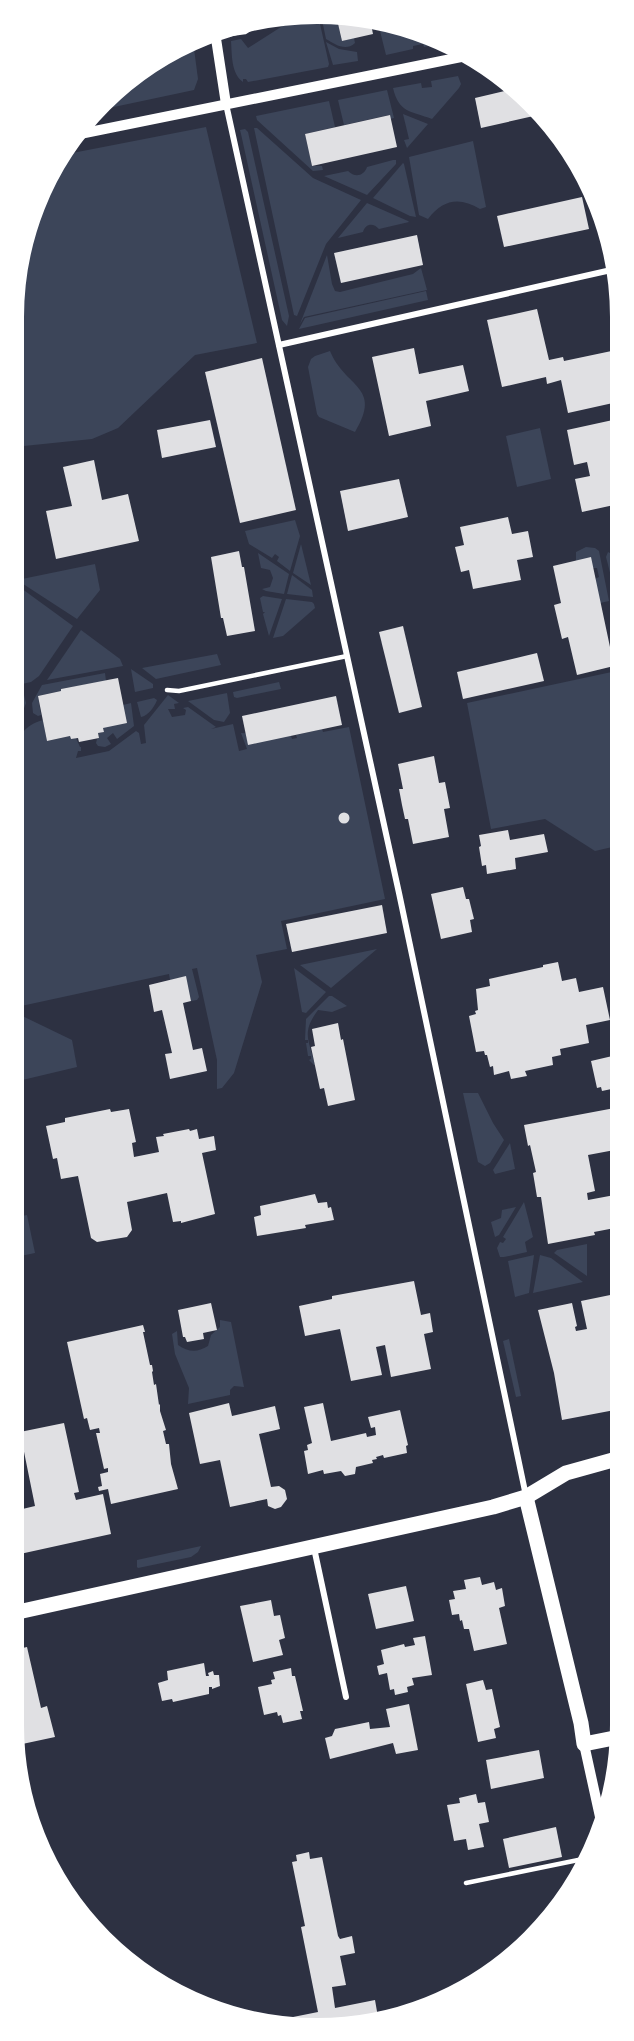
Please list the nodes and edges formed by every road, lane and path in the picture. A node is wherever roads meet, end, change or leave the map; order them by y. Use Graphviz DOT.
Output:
graph roads {
  1 [pos="254,26"];
  2 [pos="228,33"];
  3 [pos="215,37"];
  4 [pos="462,57"];
  5 [pos="226,104"];
  6 [pos="83,133"];
  7 [pos="611,270"];
  8 [pos="279,345"];
  9 [pos="347,656"];
  10 [pos="167,690"];
  11 [pos="614,1460"];
  12 [pos="526,1497"];
  13 [pos="314,1547"];
  14 [pos="20,1612"];
  15 [pos="346,1696"];
  16 [pos="614,1738"];
  17 [pos="584,1744"];
  18 [pos="600,1817"];
  19 [pos="582,1859"];
  20 [pos="466,1883"];
  1 -- 2 [label="lane"];
  3 -- 5 [label="street"];
  4 -- 5 [label="street"];
  5 -- 6 [label="street"];
  5 -- 8 [label="street"];
  7 -- 8 [label="street"];
  8 -- 9 [label="street"];
  9 -- 10 [label="lane"];
  9 -- 12 [label="street"];
  11 -- 12 [label="main road"];
  12 -- 13 [label="main road"];
  12 -- 17 [label="main road"];
  13 -- 14 [label="main road"];
  13 -- 15 [label="street"];
  16 -- 17 [label="main road"];
  17 -- 18 [label="street"];
  19 -- 20 [label="lane"];
}
